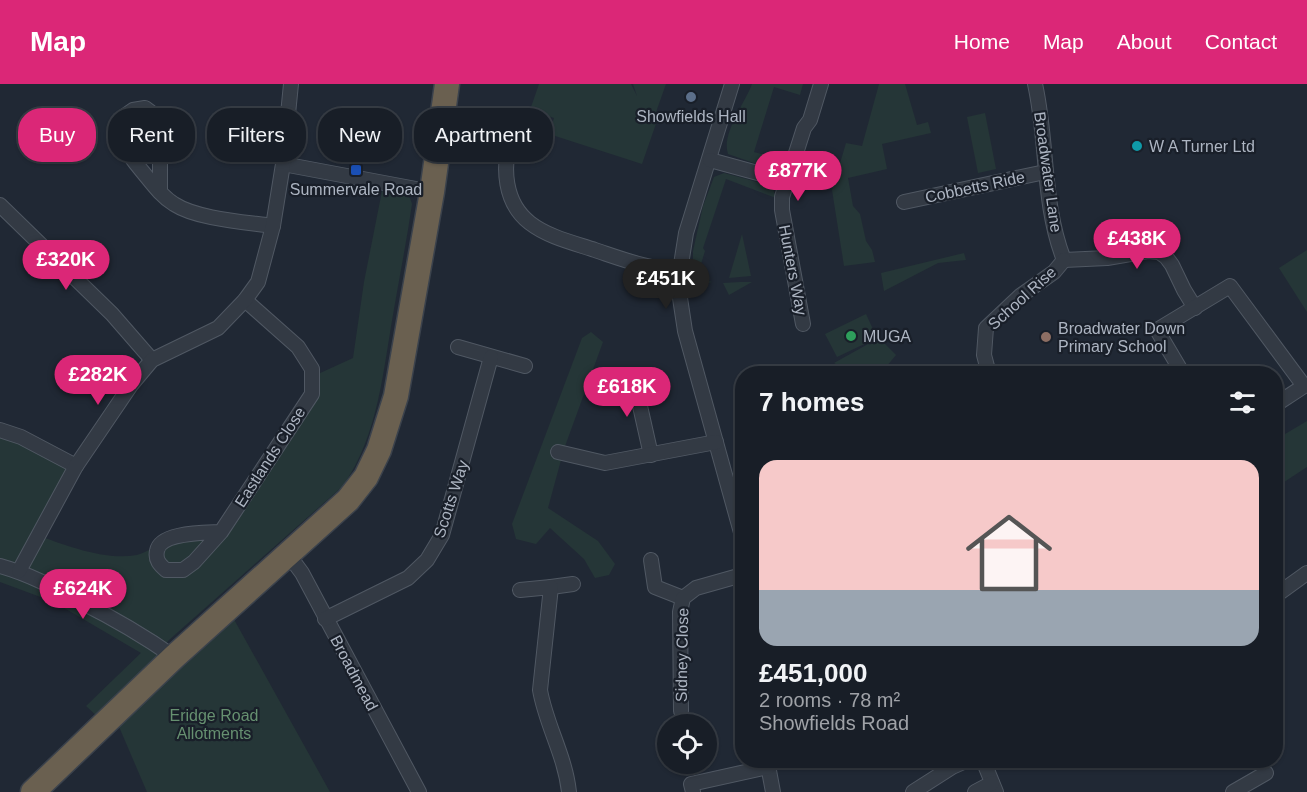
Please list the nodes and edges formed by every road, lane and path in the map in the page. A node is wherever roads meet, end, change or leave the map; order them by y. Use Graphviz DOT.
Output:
graph roads {
  1 [pos="291,84"];
  2 [pos="447,84"];
  3 [pos="732,84"];
  4 [pos="821,84"];
  5 [pos="1035,84"];
  6 [pos="710,160"];
  7 [pos="506,162"];
  8 [pos="283,164"];
  9 [pos="1045,172"];
  10 [pos="787,181"];
  11 [pos="159,192"];
  12 [pos="432,192"];
  13 [pos="904,202"];
  14 [pos="0,205"];
  15 [pos="273,226"];
  16 [pos="1064,260"];
  17 [pos="680,271"];
  18 [pos="245,300"];
  19 [pos="1196,308"];
  20 [pos="803,324"];
  21 [pos="459,347"];
  22 [pos="491,357"];
  23 [pos="152,360"];
  24 [pos="525,366"];
  25 [pos="987,366"];
  26 [pos="1178,366"];
  27 [pos="633,375"];
  28 [pos="1283,400"];
  29 [pos="0,430"];
  30 [pos="716,442"];
  31 [pos="558,452"];
  32 [pos="651,454"];
  33 [pos="76,466"];
  34 [pos="735,511"];
  35 [pos="221,532"];
  36 [pos="288,554"];
  37 [pos="651,560"];
  38 [pos="0,566"];
  39 [pos="19,571"];
  40 [pos="1307,573"];
  41 [pos="735,577"];
  42 [pos="573,584"];
  43 [pos="551,587"];
  44 [pos="520,590"];
  45 [pos="1283,590"];
  46 [pos="682,598"];
  47 [pos="326,619"];
  48 [pos="174,657"];
  49 [pos="681,711"];
  50 [pos="753,768"];
  51 [pos="769,768"];
  52 [pos="950,768"];
  53 [pos="986,768"];
  54 [pos="1266,773"];
  55 [pos="994,788"];
  56 [pos="33,792"];
  57 [pos="419,792"];
  58 [pos="569,792"];
  59 [pos="693,792"];
  60 [pos="773,792"];
  61 [pos="913,792"];
  62 [pos="975,792"];
  63 [pos="1233,792"];
  1 -- 8 [label="street"];
  2 -- 12 [label="highway"];
  3 -- 6 [label="street"];
  4 -- 10 [label="street, Hunters Way"];
  5 -- 9 [label="street, Broadwater Lane"];
  6 -- 10 [label="street"];
  6 -- 17 [label="street"];
  7 -- 17 [label="street"];
  8 -- 12 [label="street"];
  8 -- 15 [label="street"];
  9 -- 13 [label="street, Cobbetts Ride"];
  9 -- 16 [label="street, Broadwater Lane"];
  10 -- 20 [label="street, Hunters Way"];
  11 -- 11 [label="street"];
  11 -- 15 [label="street"];
  12 -- 36 [label="highway"];
  14 -- 23 [label="street"];
  15 -- 18 [label="street"];
  16 -- 19 [label="street"];
  16 -- 25 [label="street, School Rise"];
  17 -- 30 [label="street"];
  18 -- 23 [label="street"];
  18 -- 35 [label="street, Eastlands Close"];
  19 -- 26 [label="street"];
  19 -- 28 [label="street"];
  21 -- 22 [label="street"];
  22 -- 24 [label="street"];
  22 -- 47 [label="street, Scotts Way"];
  23 -- 33 [label="street"];
  27 -- 32 [label="street"];
  29 -- 33 [label="street"];
  30 -- 32 [label="street"];
  30 -- 34 [label="street"];
  31 -- 32 [label="street"];
  33 -- 39 [label="street"];
  36 -- 47 [label="street, Broadmead"];
  36 -- 48 [label="highway"];
  37 -- 46 [label="street, Sidney Close"];
  38 -- 39 [label="street"];
  39 -- 48 [label="street"];
  40 -- 45 [label="street"];
  41 -- 46 [label="street, Sidney Close"];
  42 -- 43 [label="street"];
  43 -- 44 [label="street"];
  43 -- 58 [label="street"];
  46 -- 49 [label="street, Sidney Close"];
  47 -- 57 [label="street, Broadmead"];
  48 -- 56 [label="highway"];
  50 -- 59 [label="street"];
  51 -- 60 [label="street"];
  52 -- 61 [label="street"];
  53 -- 55 [label="street"];
  54 -- 63 [label="street"];
  55 -- 62 [label="street"];
}
